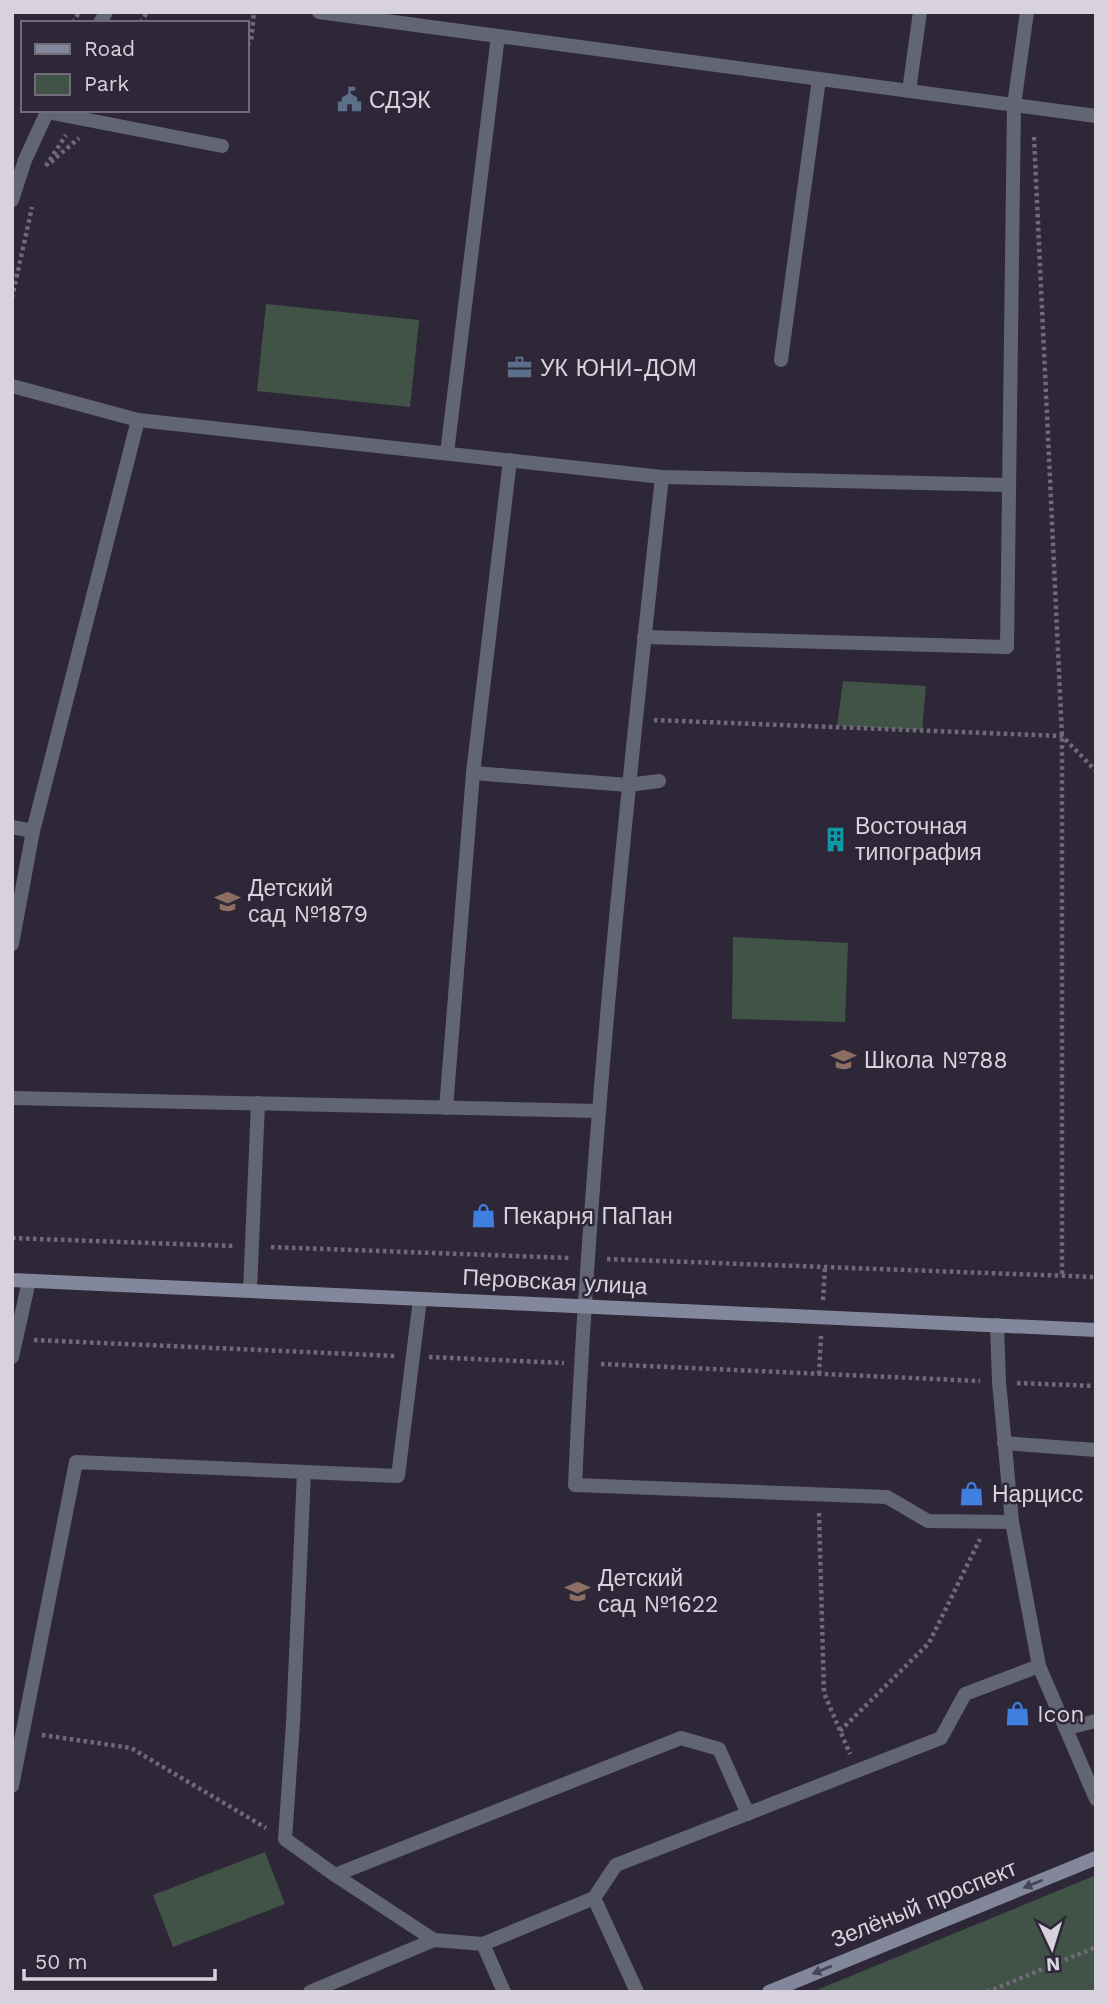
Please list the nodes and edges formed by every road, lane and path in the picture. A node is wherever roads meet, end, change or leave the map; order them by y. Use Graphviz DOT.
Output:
graph roads {
  1 [pos="254,12"];
  2 [pos="319,12"];
  3 [pos="920,12"];
  4 [pos="1027,12"];
  5 [pos="498,36"];
  6 [pos="248,44"];
  7 [pos="819,79"];
  8 [pos="909,91"];
  9 [pos="1014,105"];
  10 [pos="48,112"];
  11 [pos="52,112"];
  12 [pos="1096,116"];
  13 [pos="78,118"];
  14 [pos="222,146"];
  15 [pos="42,177"];
  16 [pos="35,197"];
  17 [pos="12,200"];
  18 [pos="12,299"];
  19 [pos="781,360"];
  20 [pos="12,386"];
  21 [pos="138,420"];
  22 [pos="447,453"];
  23 [pos="510,460"];
  24 [pos="662,477"];
  25 [pos="1009,485"];
  26 [pos="644,637"];
  27 [pos="635,719"];
  28 [pos="1062,736"];
  29 [pos="1096,771"];
  30 [pos="473,773"];
  31 [pos="659,781"];
  32 [pos="628,785"];
  33 [pos="12,827"];
  34 [pos="33,831"];
  35 [pos="12,944"];
  36 [pos="12,1098"];
  37 [pos="258,1103"];
  38 [pos="446,1108"];
  39 [pos="599,1111"];
  40 [pos="12,1238"];
  41 [pos="252,1246"];
  42 [pos="586,1259"];
  43 [pos="1062,1276"];
  44 [pos="1096,1277"];
  45 [pos="12,1280"];
  46 [pos="29,1280"];
  47 [pos="250,1291"];
  48 [pos="420,1299"];
  49 [pos="583,1306"];
  50 [pos="997,1325"];
  51 [pos="1096,1330"];
  52 [pos="16,1339"];
  53 [pos="12,1357"];
  54 [pos="412,1357"];
  55 [pos="580,1363"];
  56 [pos="999,1382"];
  57 [pos="1096,1386"];
  58 [pos="1004,1443"];
  59 [pos="1096,1450"];
  60 [pos="304,1472"];
  61 [pos="819,1494"];
  62 [pos="988,1522"];
  63 [pos="1012,1522"];
  64 [pos="1039,1666"];
  65 [pos="1096,1721"];
  66 [pos="1066,1728"];
  67 [pos="17,1731"];
  68 [pos="841,1731"];
  69 [pos="858,1771"];
  70 [pos="12,1786"];
  71 [pos="1096,1799"];
  72 [pos="748,1814"];
  73 [pos="285,1839"];
  74 [pos="1096,1858"];
  75 [pos="335,1875"];
  76 [pos="594,1898"];
  77 [pos="434,1940"];
  78 [pos="483,1944"];
  79 [pos="1096,1947"];
  80 [pos="310,1992"];
  81 [pos="504,1992"];
  82 [pos="638,1992"];
  83 [pos="769,1992"];
  84 [pos="986,1992"];
  1 -- 6 [label="path"];
  2 -- 5 [label="street"];
  3 -- 8 [label="street"];
  4 -- 9 [label="street"];
  5 -- 7 [label="street"];
  5 -- 22 [label="street"];
  7 -- 8 [label="street"];
  7 -- 19 [label="street"];
  8 -- 9 [label="street"];
  9 -- 12 [label="street"];
  9 -- 25 [label="street"];
  9 -- 28 [label="path"];
  10 -- 17 [label="street"];
  11 -- 13 [label="street"];
  13 -- 14 [label="street"];
  13 -- 15 [label="path"];
  16 -- 18 [label="path"];
  20 -- 21 [label="street"];
  21 -- 22 [label="street"];
  21 -- 34 [label="street"];
  22 -- 23 [label="street"];
  23 -- 24 [label="street"];
  23 -- 30 [label="street"];
  24 -- 25 [label="street"];
  24 -- 26 [label="street"];
  25 -- 26 [label="street"];
  26 -- 27 [label="street"];
  27 -- 28 [label="path"];
  27 -- 32 [label="street"];
  28 -- 29 [label="path"];
  28 -- 43 [label="path"];
  30 -- 32 [label="street"];
  30 -- 38 [label="street"];
  31 -- 32 [label="street"];
  32 -- 39 [label="street"];
  33 -- 34 [label="street"];
  34 -- 35 [label="street"];
  36 -- 37 [label="street"];
  37 -- 38 [label="street"];
  37 -- 41 [label="street"];
  38 -- 39 [label="street"];
  39 -- 42 [label="street"];
  40 -- 41 [label="path"];
  41 -- 42 [label="path"];
  41 -- 47 [label="street"];
  42 -- 43 [label="path"];
  42 -- 49 [label="street"];
  43 -- 44 [label="path"];
  45 -- 46 [label="main road, Перовская улица"];
  46 -- 47 [label="main road, Перовская улица"];
  46 -- 52 [label="street"];
  47 -- 48 [label="main road, Перовская улица"];
  48 -- 49 [label="main road, Перовская улица"];
  48 -- 54 [label="street"];
  49 -- 50 [label="main road, Перовская улица"];
  49 -- 55 [label="street"];
  50 -- 51 [label="main road, Перовская улица"];
  50 -- 56 [label="street"];
  52 -- 53 [label="street"];
  52 -- 54 [label="path"];
  54 -- 55 [label="path"];
  54 -- 60 [label="street"];
  55 -- 56 [label="path"];
  55 -- 61 [label="street"];
  56 -- 57 [label="path"];
  56 -- 58 [label="street"];
  58 -- 59 [label="street"];
  58 -- 63 [label="street"];
  60 -- 67 [label="street"];
  60 -- 73 [label="street"];
  61 -- 62 [label="street"];
  61 -- 68 [label="path"];
  62 -- 63 [label="street"];
  62 -- 68 [label="path"];
  63 -- 64 [label="street"];
  64 -- 66 [label="street"];
  64 -- 69 [label="street"];
  65 -- 66 [label="street"];
  66 -- 71 [label="street"];
  67 -- 70 [label="street"];
  67 -- 73 [label="path"];
  68 -- 69 [label="path"];
  69 -- 72 [label="street"];
  72 -- 75 [label="street"];
  72 -- 76 [label="street"];
  73 -- 75 [label="street"];
  74 -- 83 [label="main road, Зелёный проспект, one-way"];
  75 -- 77 [label="street"];
  76 -- 78 [label="street"];
  76 -- 82 [label="street"];
  77 -- 78 [label="street"];
  77 -- 80 [label="street"];
  78 -- 81 [label="street"];
  79 -- 84 [label="path"];
}
